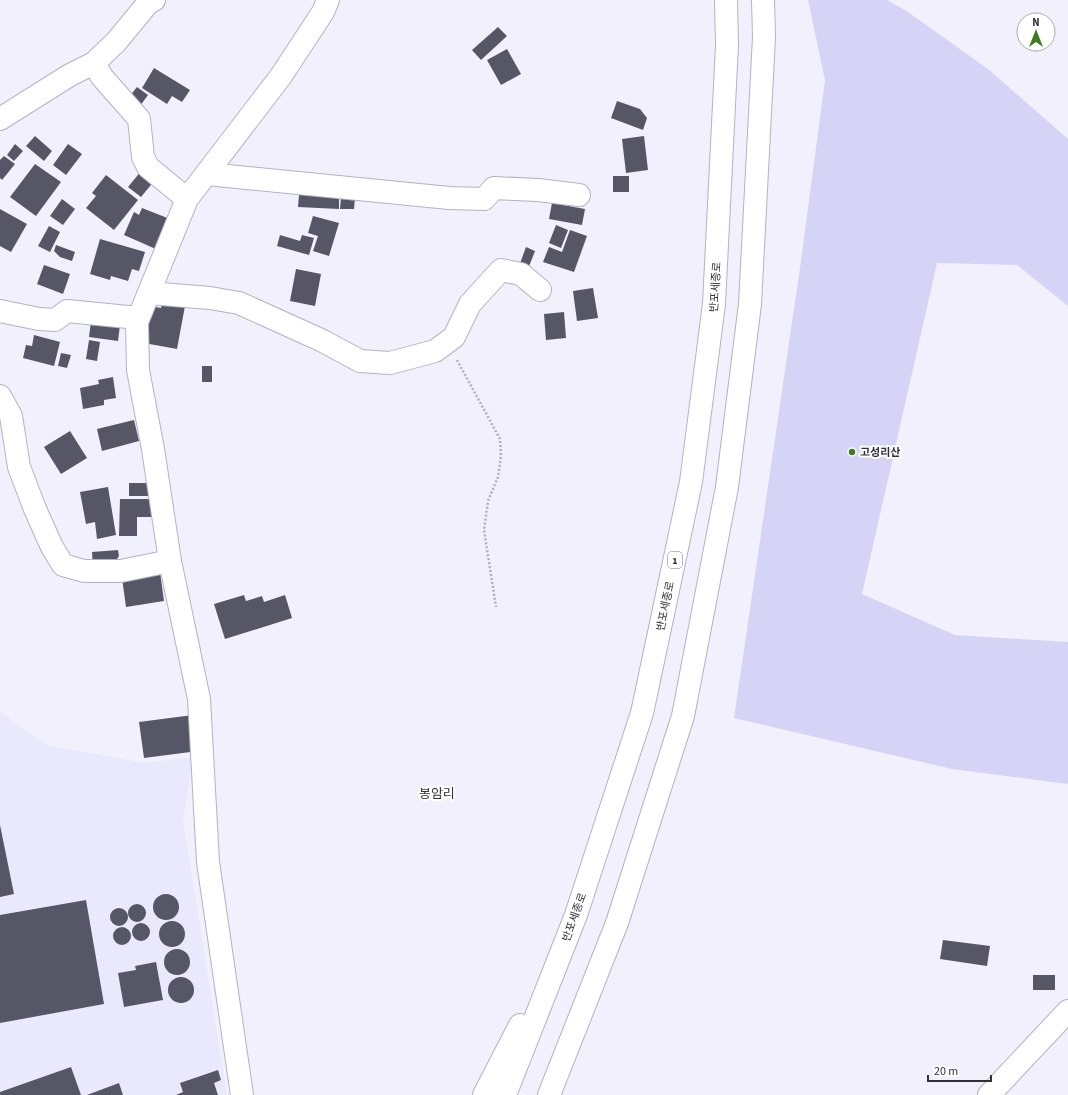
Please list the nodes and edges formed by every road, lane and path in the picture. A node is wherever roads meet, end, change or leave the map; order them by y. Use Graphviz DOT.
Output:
graph roads {
  1 [pos="154,0"];
  2 [pos="328,0"];
  3 [pos="726,0"];
  4 [pos="763,0"];
  5 [pos="94,63"];
  6 [pos="0,119"];
  7 [pos="207,174"];
  8 [pos="579,195"];
  9 [pos="187,199"];
  10 [pos="540,290"];
  11 [pos="149,293"];
  12 [pos="0,311"];
  13 [pos="138,318"];
  14 [pos="446,343"];
  15 [pos="0,396"];
  16 [pos="170,561"];
  17 [pos="496,607"];
  18 [pos="576,915"];
  19 [pos="617,923"];
  20 [pos="1068,1011"];
  21 [pos="242,1095"];
  22 [pos="484,1095"];
  23 [pos="505,1095"];
  24 [pos="549,1095"];
  25 [pos="563,1095"];
  26 [pos="989,1095"];
  1 -- 5 [label="main road"];
  2 -- 7 [label="main road"];
  3 -- 18 [label="main road, 반포세종로 / 1"];
  4 -- 19 [label="main road"];
  5 -- 6 [label="main road"];
  5 -- 9 [label="main road"];
  7 -- 8 [label="main road"];
  7 -- 9 [label="main road"];
  9 -- 11 [label="main road"];
  10 -- 14 [label="main road"];
  11 -- 13 [label="main road"];
  11 -- 14 [label="main road"];
  12 -- 13 [label="main road"];
  13 -- 16 [label="main road"];
  14 -- 17 [label="path"];
  15 -- 16 [label="main road"];
  16 -- 21 [label="main road"];
  18 -- 22 [label="main road"];
  18 -- 23 [label="main road, 반포세종로 / 1"];
  19 -- 24 [label="main road"];
  19 -- 25 [label="main road"];
  20 -- 26 [label="main road"];
}
